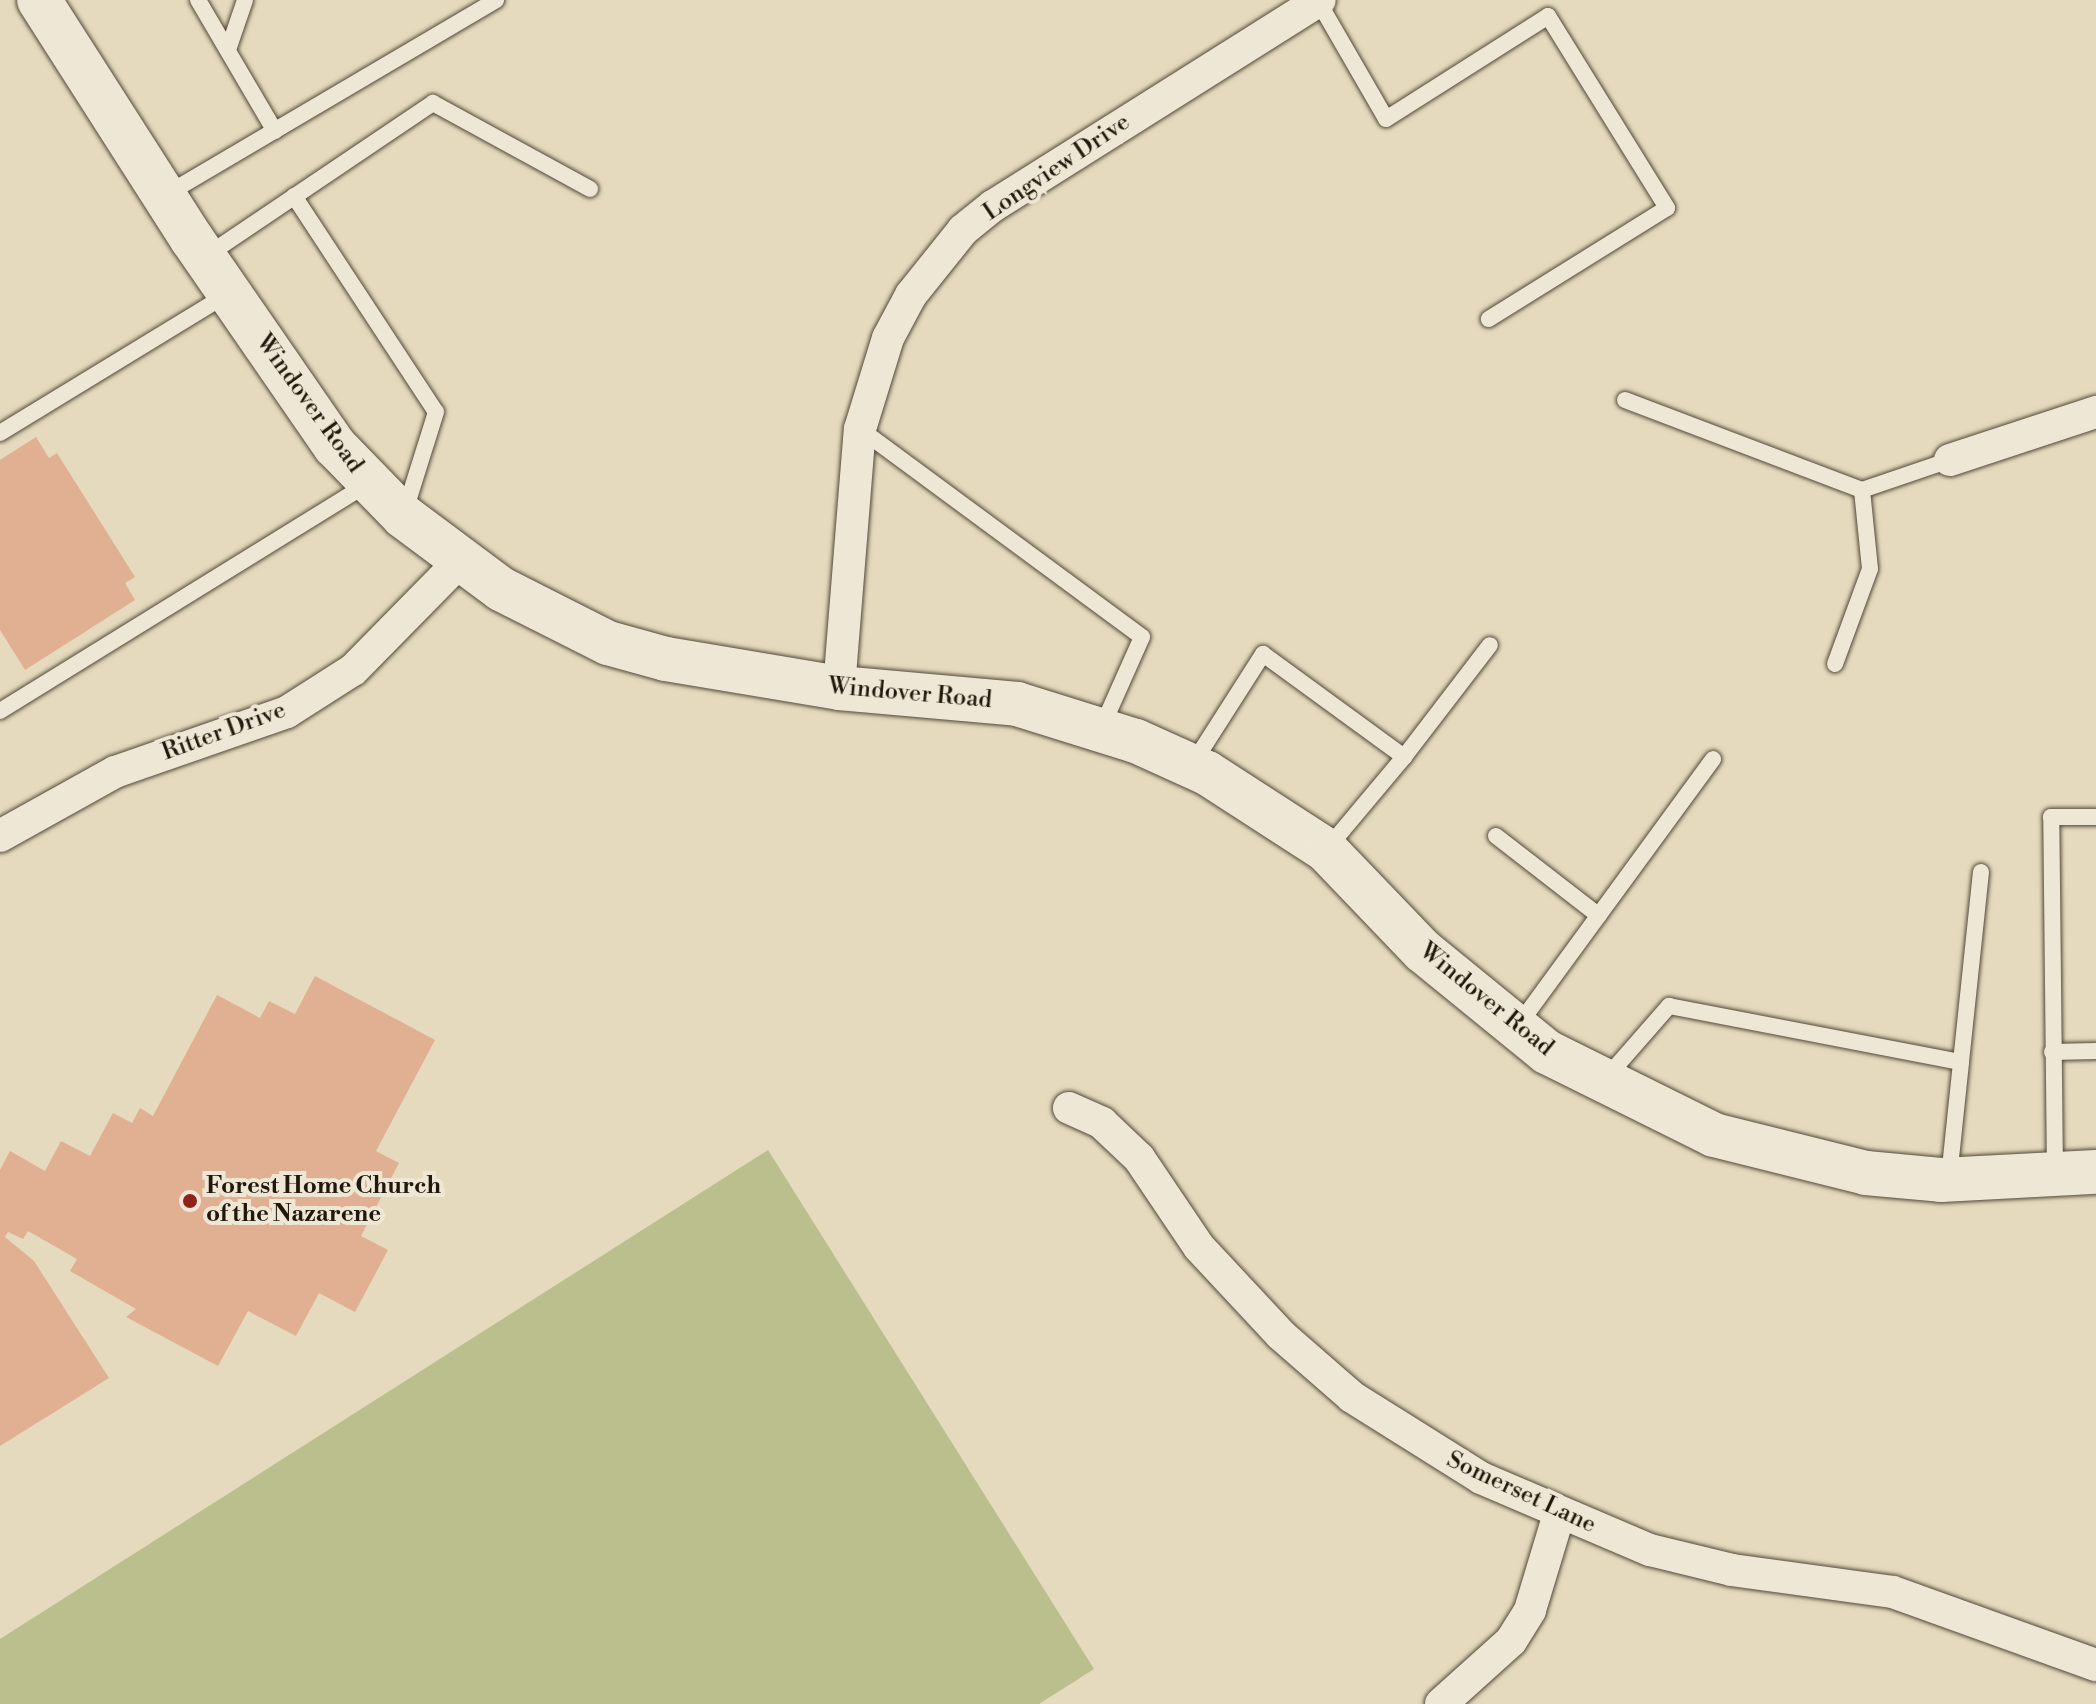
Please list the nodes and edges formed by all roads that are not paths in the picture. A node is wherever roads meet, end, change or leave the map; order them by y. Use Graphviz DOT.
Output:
graph roads {
  1 [pos="39,0"];
  2 [pos="198,0"];
  3 [pos="245,0"];
  4 [pos="496,0"];
  5 [pos="1319,0"];
  6 [pos="228,50"];
  7 [pos="275,131"];
  8 [pos="590,189"];
  9 [pos="165,196"];
  10 [pos="294,196"];
  11 [pos="204,257"];
  12 [pos="229,293"];
  13 [pos="1489,319"];
  14 [pos="1625,400"];
  15 [pos="2096,412"];
  16 [pos="860,429"];
  17 [pos="0,433"];
  18 [pos="1950,460"];
  19 [pos="368,484"];
  20 [pos="1862,490"];
  21 [pos="403,516"];
  22 [pos="460,561"];
  23 [pos="1490,645"];
  24 [pos="1835,664"];
  25 [pos="839,688"];
  26 [pos="0,711"];
  27 [pos="1101,730"];
  28 [pos="1404,757"];
  29 [pos="1713,759"];
  30 [pos="1191,766"];
  31 [pos="2096,817"];
  32 [pos="0,836"];
  33 [pos="1496,836"];
  34 [pos="1326,850"];
  35 [pos="1981,872"];
  36 [pos="1599,916"];
  37 [pos="1516,1029"];
  38 [pos="2096,1051"];
  39 [pos="2052,1052"];
  40 [pos="1961,1062"];
  41 [pos="1602,1082"];
  42 [pos="1069,1108"];
  43 [pos="2076,1173"];
  44 [pos="1949,1179"];
  45 [pos="1559,1514"];
  46 [pos="2096,1665"];
  47 [pos="1441,1704"];
  1 -- 9 [label="street, Windover Road"];
  2 -- 6 [label="lane"];
  3 -- 6 [label="lane"];
  4 -- 7 [label="lane"];
  5 -- 13 [label="lane"];
  5 -- 16 [label="street, Longview Drive"];
  6 -- 7 [label="lane"];
  7 -- 9 [label="lane"];
  8 -- 10 [label="lane"];
  9 -- 11 [label="street, Windover Road"];
  10 -- 11 [label="lane"];
  10 -- 21 [label="lane"];
  11 -- 12 [label="street, Windover Road"];
  12 -- 17 [label="lane"];
  12 -- 19 [label="street, Windover Road"];
  14 -- 20 [label="lane"];
  15 -- 18 [label="street"];
  16 -- 25 [label="street, Longview Drive"];
  16 -- 27 [label="lane"];
  18 -- 20 [label="lane"];
  19 -- 21 [label="street, Windover Road"];
  19 -- 26 [label="lane"];
  20 -- 24 [label="lane"];
  21 -- 22 [label="street, Windover Road"];
  22 -- 25 [label="street, Windover Road"];
  22 -- 32 [label="street, Ritter Drive"];
  23 -- 28 [label="lane"];
  25 -- 27 [label="street, Windover Road"];
  27 -- 30 [label="street, Windover Road"];
  28 -- 30 [label="lane"];
  28 -- 34 [label="lane"];
  29 -- 36 [label="lane"];
  30 -- 34 [label="street, Windover Road"];
  31 -- 39 [label="lane"];
  33 -- 36 [label="lane"];
  34 -- 37 [label="street, Windover Road"];
  35 -- 40 [label="lane"];
  36 -- 37 [label="lane"];
  37 -- 41 [label="street, Windover Road"];
  38 -- 39 [label="lane"];
  39 -- 43 [label="lane"];
  40 -- 41 [label="lane"];
  40 -- 44 [label="lane"];
  41 -- 44 [label="street, Windover Road"];
  42 -- 45 [label="street, Somerset Lane"];
  43 -- 44 [label="street, Windover Road"];
  45 -- 46 [label="street, Somerset Lane"];
  45 -- 47 [label="street"];
}
